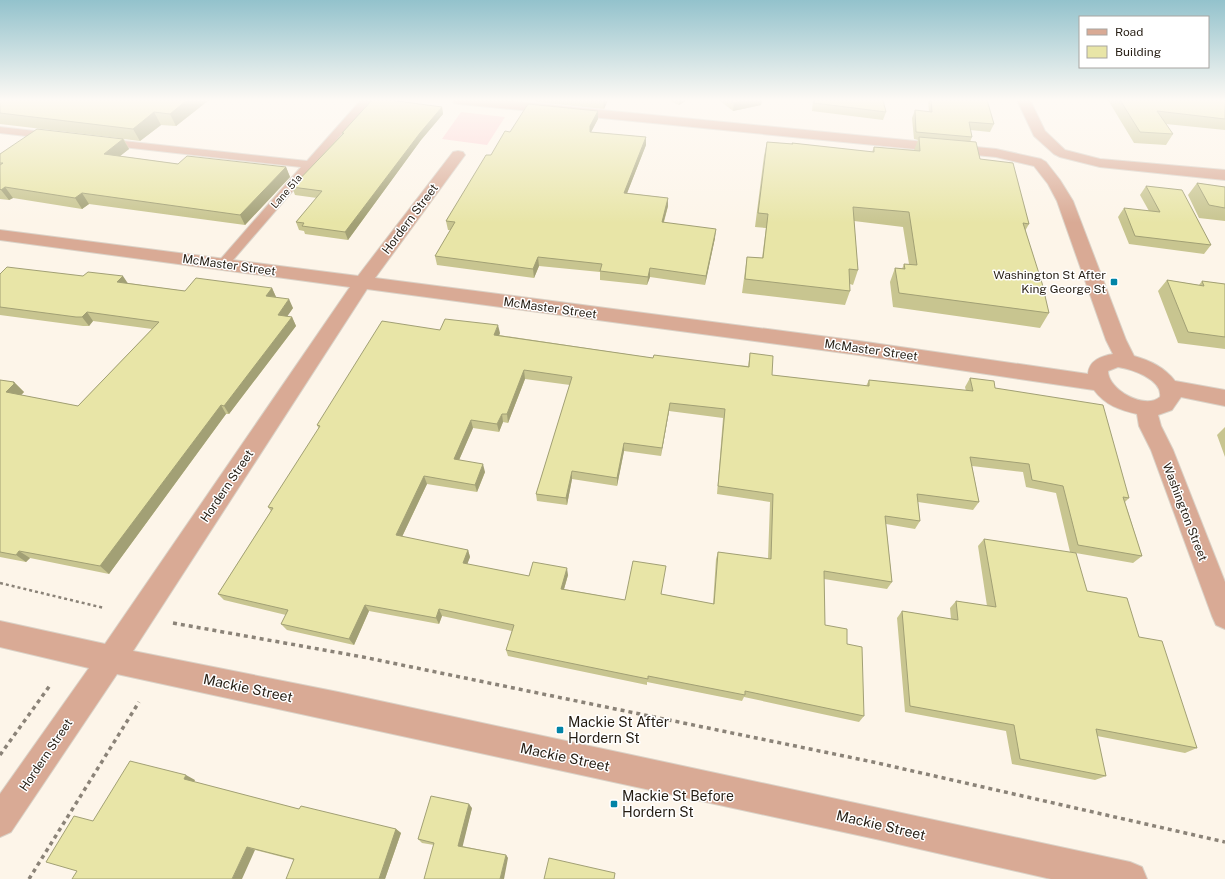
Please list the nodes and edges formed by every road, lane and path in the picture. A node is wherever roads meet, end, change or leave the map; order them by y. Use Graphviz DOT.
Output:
graph roads {
  1 [pos="95,141"];
  2 [pos="330,141"];
  3 [pos="877,141"];
  4 [pos="1035,141"];
  5 [pos="1045,141"];
  6 [pos="458,155"];
  7 [pos="1037,157"];
  8 [pos="309,165"];
  9 [pos="1063,166"];
  10 [pos="1225,175"];
  11 [pos="0,235"];
  12 [pos="223,264"];
  13 [pos="362,283"];
  14 [pos="1127,361"];
  15 [pos="1100,382"];
  16 [pos="1169,387"];
  17 [pos="1225,398"];
  18 [pos="1146,408"];
  19 [pos="0,583"];
  20 [pos="104,608"];
  21 [pos="1225,616"];
  22 [pos="173,623"];
  23 [pos="0,634"];
  24 [pos="111,658"];
  25 [pos="50,684"];
  26 [pos="139,702"];
  27 [pos="0,755"];
  28 [pos="0,821"];
  29 [pos="1225,842"];
  30 [pos="29,879"];
  31 [pos="1130,879"];
  1 -- 8 [label="lane"];
  2 -- 8 [label="lane, Lane 51a"];
  3 -- 7 [label="street"];
  4 -- 7 [label="street"];
  5 -- 9 [label="street"];
  6 -- 13 [label="street, Hordern Street"];
  7 -- 9 [label="street"];
  7 -- 9 [label="street"];
  8 -- 12 [label="lane, Lane 51a"];
  9 -- 10 [label="street"];
  9 -- 14 [label="street"];
  11 -- 12 [label="street, McMaster Street"];
  12 -- 13 [label="street, McMaster Street"];
  13 -- 15 [label="street, McMaster Street"];
  13 -- 24 [label="street, Hordern Street"];
  14 -- 15 [label="street"];
  14 -- 16 [label="street"];
  15 -- 18 [label="street"];
  16 -- 17 [label="street"];
  16 -- 18 [label="street"];
  18 -- 21 [label="street, Washington Street"];
  19 -- 20 [label="path"];
  22 -- 29 [label="path"];
  23 -- 24 [label="street, Mackie Street"];
  24 -- 28 [label="street, Hordern Street"];
  24 -- 31 [label="street, Mackie Street"];
  25 -- 27 [label="path"];
  26 -- 30 [label="path"];
}
